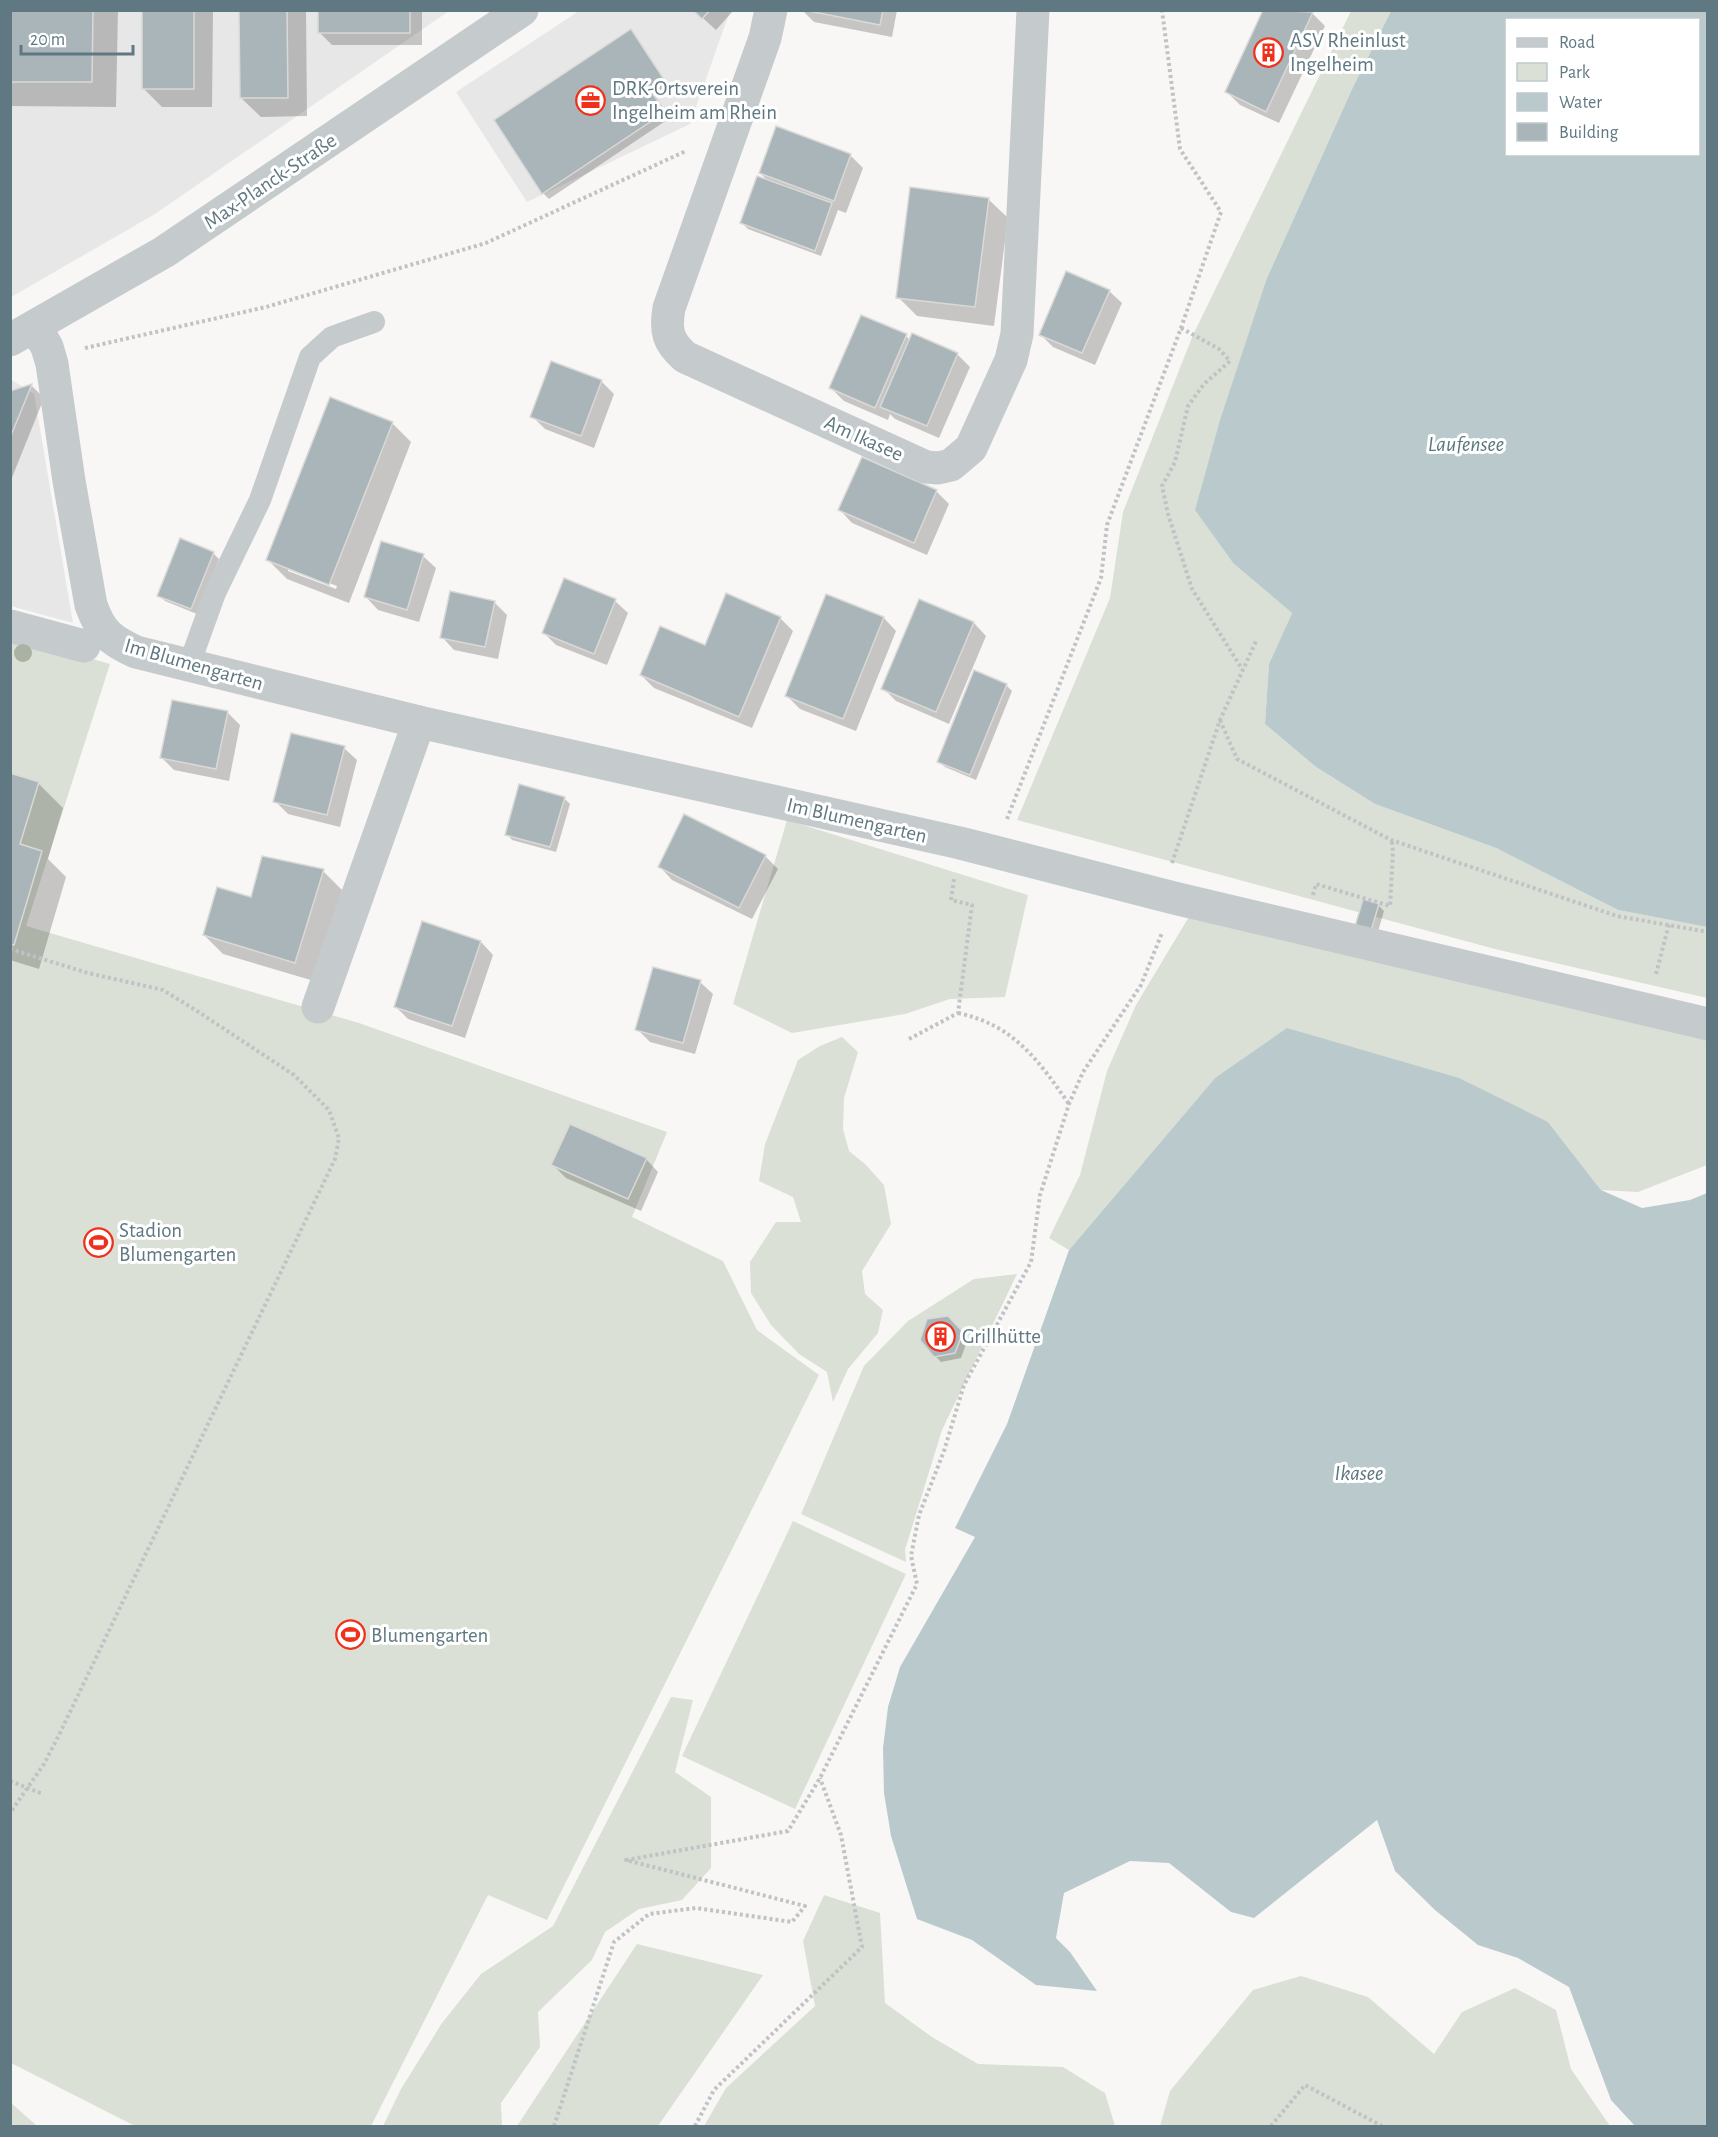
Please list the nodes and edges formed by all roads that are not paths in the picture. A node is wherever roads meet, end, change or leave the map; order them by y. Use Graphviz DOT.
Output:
graph roads {
  1 [pos="522,10"];
  2 [pos="771,10"];
  3 [pos="1033,10"];
  4 [pos="374,322"];
  5 [pos="23,333"];
  6 [pos="10,626"];
  7 [pos="84,646"];
  8 [pos="189,664"];
  9 [pos="419,722"];
  10 [pos="318,1007"];
  11 [pos="1707,1024"];
  1 -- 5 [label="street, Max-Planck-Straße"];
  2 -- 3 [label="street, Am Ikasee"];
  4 -- 8 [label="lane"];
  5 -- 8 [label="street, Im Blumengarten"];
  6 -- 7 [label="street"];
  8 -- 9 [label="street, Im Blumengarten"];
  9 -- 10 [label="street"];
  9 -- 11 [label="street, Im Blumengarten"];
}
